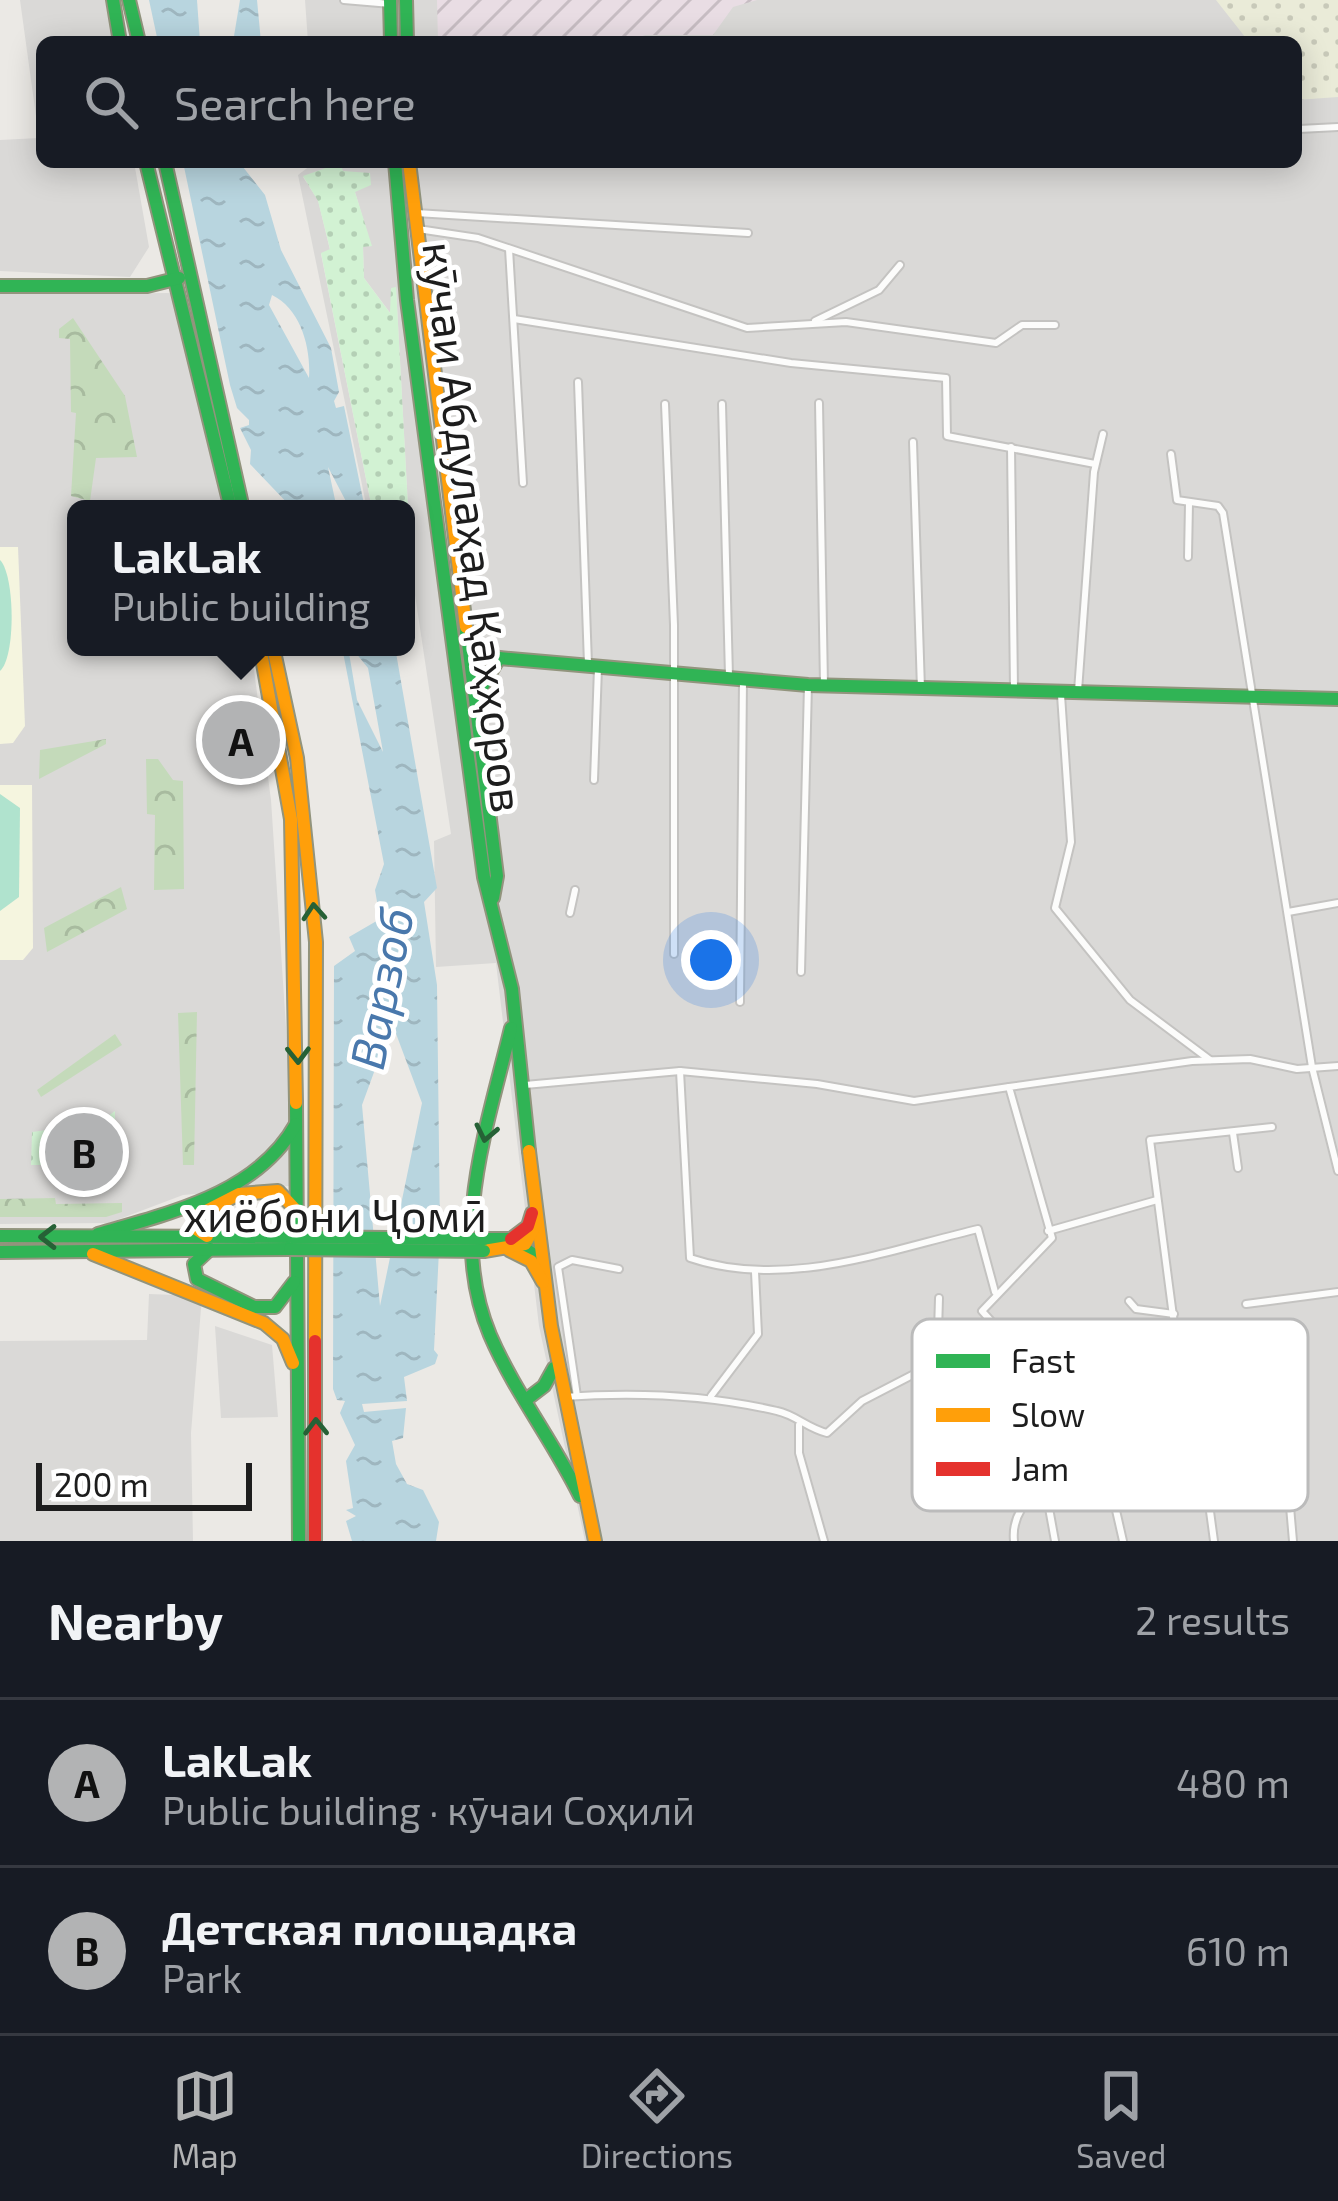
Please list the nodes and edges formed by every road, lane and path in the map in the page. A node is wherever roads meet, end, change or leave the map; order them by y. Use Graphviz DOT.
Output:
graph roads {
  1 [pos="113,0"];
  2 [pos="130,0"];
  3 [pos="344,0"];
  4 [pos="406,0"];
  5 [pos="391,2"];
  6 [pos="119,36"];
  7 [pos="138,36"];
  8 [pos="391,36"];
  9 [pos="407,36"];
  10 [pos="1338,127"];
  11 [pos="1302,129"];
  12 [pos="148,168"];
  13 [pos="166,168"];
  14 [pos="395,168"];
  15 [pos="410,168"];
  16 [pos="414,220"];
  17 [pos="748,233"];
  18 [pos="509,249"];
  19 [pos="900,265"];
  20 [pos="183,276"];
  21 [pos="0,286"];
  22 [pos="514,320"];
  23 [pos="806,325"];
  24 [pos="1055,325"];
  25 [pos="578,382"];
  26 [pos="819,403"];
  27 [pos="665,404"];
  28 [pos="722,404"];
  29 [pos="1103,434"];
  30 [pos="913,442"];
  31 [pos="1011,447"];
  32 [pos="1171,454"];
  33 [pos="1095,464"];
  34 [pos="523,483"];
  35 [pos="228,500"];
  36 [pos="241,500"];
  37 [pos="1189,503"];
  38 [pos="1188,557"];
  39 [pos="466,633"];
  40 [pos="262,656"];
  41 [pos="275,656"];
  42 [pos="499,658"];
  43 [pos="593,668"];
  44 [pos="673,674"];
  45 [pos="736,680"];
  46 [pos="808,685"];
  47 [pos="824,685"];
  48 [pos="921,689"];
  49 [pos="1014,694"];
  50 [pos="1061,695"];
  51 [pos="1078,695"];
  52 [pos="476,699"];
  53 [pos="1338,699"];
  54 [pos="1254,701"];
  55 [pos="594,780"];
  56 [pos="575,890"];
  57 [pos="493,898"];
  58 [pos="1338,903"];
  59 [pos="1288,912"];
  60 [pos="570,913"];
  61 [pos="674,953"];
  62 [pos="316,961"];
  63 [pos="298,962"];
  64 [pos="801,972"];
  65 [pos="740,1002"];
  66 [pos="513,1020"];
  67 [pos="1211,1060"];
  68 [pos="1338,1066"];
  69 [pos="1312,1067"];
  70 [pos="680,1071"];
  71 [pos="522,1086"];
  72 [pos="1009,1088"];
  73 [pos="300,1114"];
  74 [pos="1272,1127"];
  75 [pos="1233,1133"];
  76 [pos="1238,1168"];
  77 [pos="1338,1171"];
  78 [pos="533,1195"];
  79 [pos="1157,1200"];
  80 [pos="297,1213"];
  81 [pos="536,1223"];
  82 [pos="1048,1231"];
  83 [pos="0,1237"];
  84 [pos="88,1237"];
  85 [pos="209,1243"];
  86 [pos="525,1244"];
  87 [pos="510,1245"];
  88 [pos="0,1252"];
  89 [pos="88,1252"];
  90 [pos="544,1265"];
  91 [pos="619,1269"];
  92 [pos="297,1272"];
  93 [pos="755,1272"];
  94 [pos="994,1292"];
  95 [pos="1338,1292"];
  96 [pos="548,1296"];
  97 [pos="939,1298"];
  98 [pos="1129,1300"];
  99 [pos="1246,1304"];
  100 [pos="1174,1314"];
  101 [pos="938,1319"];
  102 [pos="986,1319"];
  103 [pos="1175,1319"];
  104 [pos="556,1361"];
  105 [pos="296,1375"];
  106 [pos="912,1375"];
  107 [pos="710,1398"];
  108 [pos="527,1399"];
  109 [pos="568,1399"];
  110 [pos="539,1417"];
  111 [pos="799,1425"];
  112 [pos="297,1462"];
  113 [pos="317,1463"];
  114 [pos="1021,1511"];
  115 [pos="1050,1511"];
  116 [pos="1117,1511"];
  117 [pos="1210,1511"];
  118 [pos="1290,1511"];
  119 [pos="588,1512"];
  120 [pos="299,1541"];
  121 [pos="315,1541"];
  122 [pos="595,1541"];
  123 [pos="824,1541"];
  124 [pos="1014,1541"];
  125 [pos="1055,1541"];
  126 [pos="1124,1541"];
  127 [pos="1214,1541"];
  128 [pos="1293,1541"];
  1 -- 6 [label="main road"];
  2 -- 7 [label="main road"];
  3 -- 5 [label="street"];
  4 -- 9 [label="main road"];
  5 -- 8 [label="main road"];
  10 -- 11 [label="street"];
  12 -- 20 [label="main road"];
  13 -- 20 [label="main road"];
  14 -- 57 [label="main road, кӯчаи Абдулаҳад Қаҳҳоров"];
  15 -- 16 [label="main road, кӯчаи Абдулаҳад Қаҳҳоров"];
  16 -- 17 [label="street"];
  16 -- 18 [label="street"];
  16 -- 39 [label="main road, кӯчаи Абдулаҳад Қаҳҳоров"];
  18 -- 22 [label="street"];
  18 -- 23 [label="street"];
  19 -- 23 [label="street"];
  20 -- 21 [label="main road"];
  20 -- 35 [label="main road"];
  20 -- 36 [label="main road"];
  22 -- 31 [label="street"];
  22 -- 34 [label="street"];
  23 -- 24 [label="street"];
  25 -- 43 [label="street"];
  26 -- 47 [label="street"];
  27 -- 44 [label="street"];
  28 -- 45 [label="street"];
  29 -- 33 [label="street"];
  30 -- 48 [label="street"];
  31 -- 33 [label="street"];
  31 -- 49 [label="street"];
  32 -- 37 [label="street"];
  33 -- 51 [label="street"];
  37 -- 38 [label="street"];
  37 -- 54 [label="street"];
  39 -- 42 [label="main road"];
  39 -- 52 [label="main road, кӯчаи Абдулаҳад Қаҳҳоров"];
  40 -- 63 [label="main road"];
  62 -- 41 [label="main road, one-way"];
  42 -- 43 [label="main road"];
  42 -- 52 [label="main road"];
  43 -- 44 [label="main road"];
  43 -- 55 [label="street"];
  44 -- 45 [label="main road"];
  44 -- 61 [label="street"];
  45 -- 46 [label="main road"];
  45 -- 65 [label="street"];
  46 -- 47 [label="main road"];
  46 -- 64 [label="street"];
  47 -- 48 [label="main road"];
  48 -- 49 [label="main road"];
  49 -- 50 [label="main road"];
  50 -- 51 [label="main road"];
  50 -- 67 [label="street"];
  51 -- 54 [label="main road"];
  52 -- 57 [label="main road, кӯчаи Абдулаҳад Қаҳҳоров"];
  53 -- 54 [label="main road"];
  54 -- 59 [label="street"];
  56 -- 60 [label="street"];
  57 -- 66 [label="main road, кӯчаи Абдулаҳад Қаҳҳоров"];
  58 -- 59 [label="street"];
  59 -- 69 [label="street"];
  62 -- 63 [label="main road"];
  113 -- 62 [label="main road, one-way"];
  63 -- 73 [label="main road, one-way"];
  66 -- 71 [label="main road, кӯчаи Абдулаҳад Қаҳҳоров"];
  66 -- 108 [label="main road, кӯчаи Абдулаҳад Қаҳҳоров, one-way"];
  67 -- 69 [label="street"];
  67 -- 72 [label="street"];
  68 -- 69 [label="street"];
  69 -- 77 [label="street"];
  70 -- 71 [label="street"];
  70 -- 72 [label="street"];
  70 -- 93 [label="street"];
  71 -- 78 [label="main road, кӯчаи Абдулаҳад Қаҳҳоров"];
  72 -- 82 [label="street"];
  73 -- 80 [label="main road"];
  73 -- 84 [label="main road"];
  74 -- 75 [label="street"];
  75 -- 76 [label="street"];
  75 -- 79 [label="street"];
  78 -- 81 [label="main road, кӯчаи Абдулаҳад Қаҳҳоров"];
  78 -- 87 [label="main road"];
  79 -- 82 [label="street"];
  79 -- 100 [label="street"];
  80 -- 85 [label="main road"];
  80 -- 92 [label="main road"];
  81 -- 86 [label="main road, хиёбони Ҷомӣ"];
  81 -- 90 [label="main road, кӯчаи Абдулаҳад Қаҳҳоров"];
  82 -- 94 [label="street"];
  84 -- 83 [label="main road, хиёбони Ҷомӣ, one-way"];
  84 -- 85 [label="main road, хиёбони Ҷомӣ"];
  85 -- 87 [label="main road, хиёбони Ҷомӣ, bridge"];
  85 -- 89 [label="main road, хиёбони Ҷомӣ"];
  85 -- 92 [label="main road"];
  86 -- 87 [label="main road, хиёбони Ҷомӣ"];
  86 -- 90 [label="main road, хиёбони Ҷомӣ"];
  87 -- 96 [label="main road"];
  88 -- 89 [label="main road, хиёбони Ҷомӣ"];
  89 -- 105 [label="main road"];
  90 -- 96 [label="main road, кӯчаи Абдулаҳад Қаҳҳоров"];
  91 -- 109 [label="street"];
  92 -- 105 [label="main road"];
  93 -- 94 [label="street"];
  93 -- 107 [label="street"];
  94 -- 102 [label="street"];
  95 -- 99 [label="street"];
  96 -- 104 [label="main road, кӯчаи Абдулаҳад Қаҳҳоров"];
  97 -- 101 [label="street"];
  98 -- 100 [label="street"];
  100 -- 103 [label="street"];
  104 -- 108 [label="main road"];
  104 -- 109 [label="main road, кӯчаи Абдулаҳад Қаҳҳоров"];
  105 -- 112 [label="main road"];
  106 -- 111 [label="street"];
  107 -- 109 [label="street"];
  107 -- 111 [label="street"];
  108 -- 110 [label="main road, кӯчаи Абдулаҳад Қаҳҳоров"];
  109 -- 110 [label="main road"];
  109 -- 119 [label="main road, кӯчаи Абдулаҳад Қаҳҳоров"];
  110 -- 119 [label="main road, кӯчаи Абдулаҳад Қаҳҳоров"];
  111 -- 123 [label="street"];
  112 -- 113 [label="main road"];
  112 -- 120 [label="main road"];
  113 -- 121 [label="main road"];
  114 -- 124 [label="street"];
  115 -- 125 [label="street"];
  116 -- 126 [label="street"];
  117 -- 127 [label="street"];
  118 -- 128 [label="street"];
  119 -- 122 [label="main road"];
}
